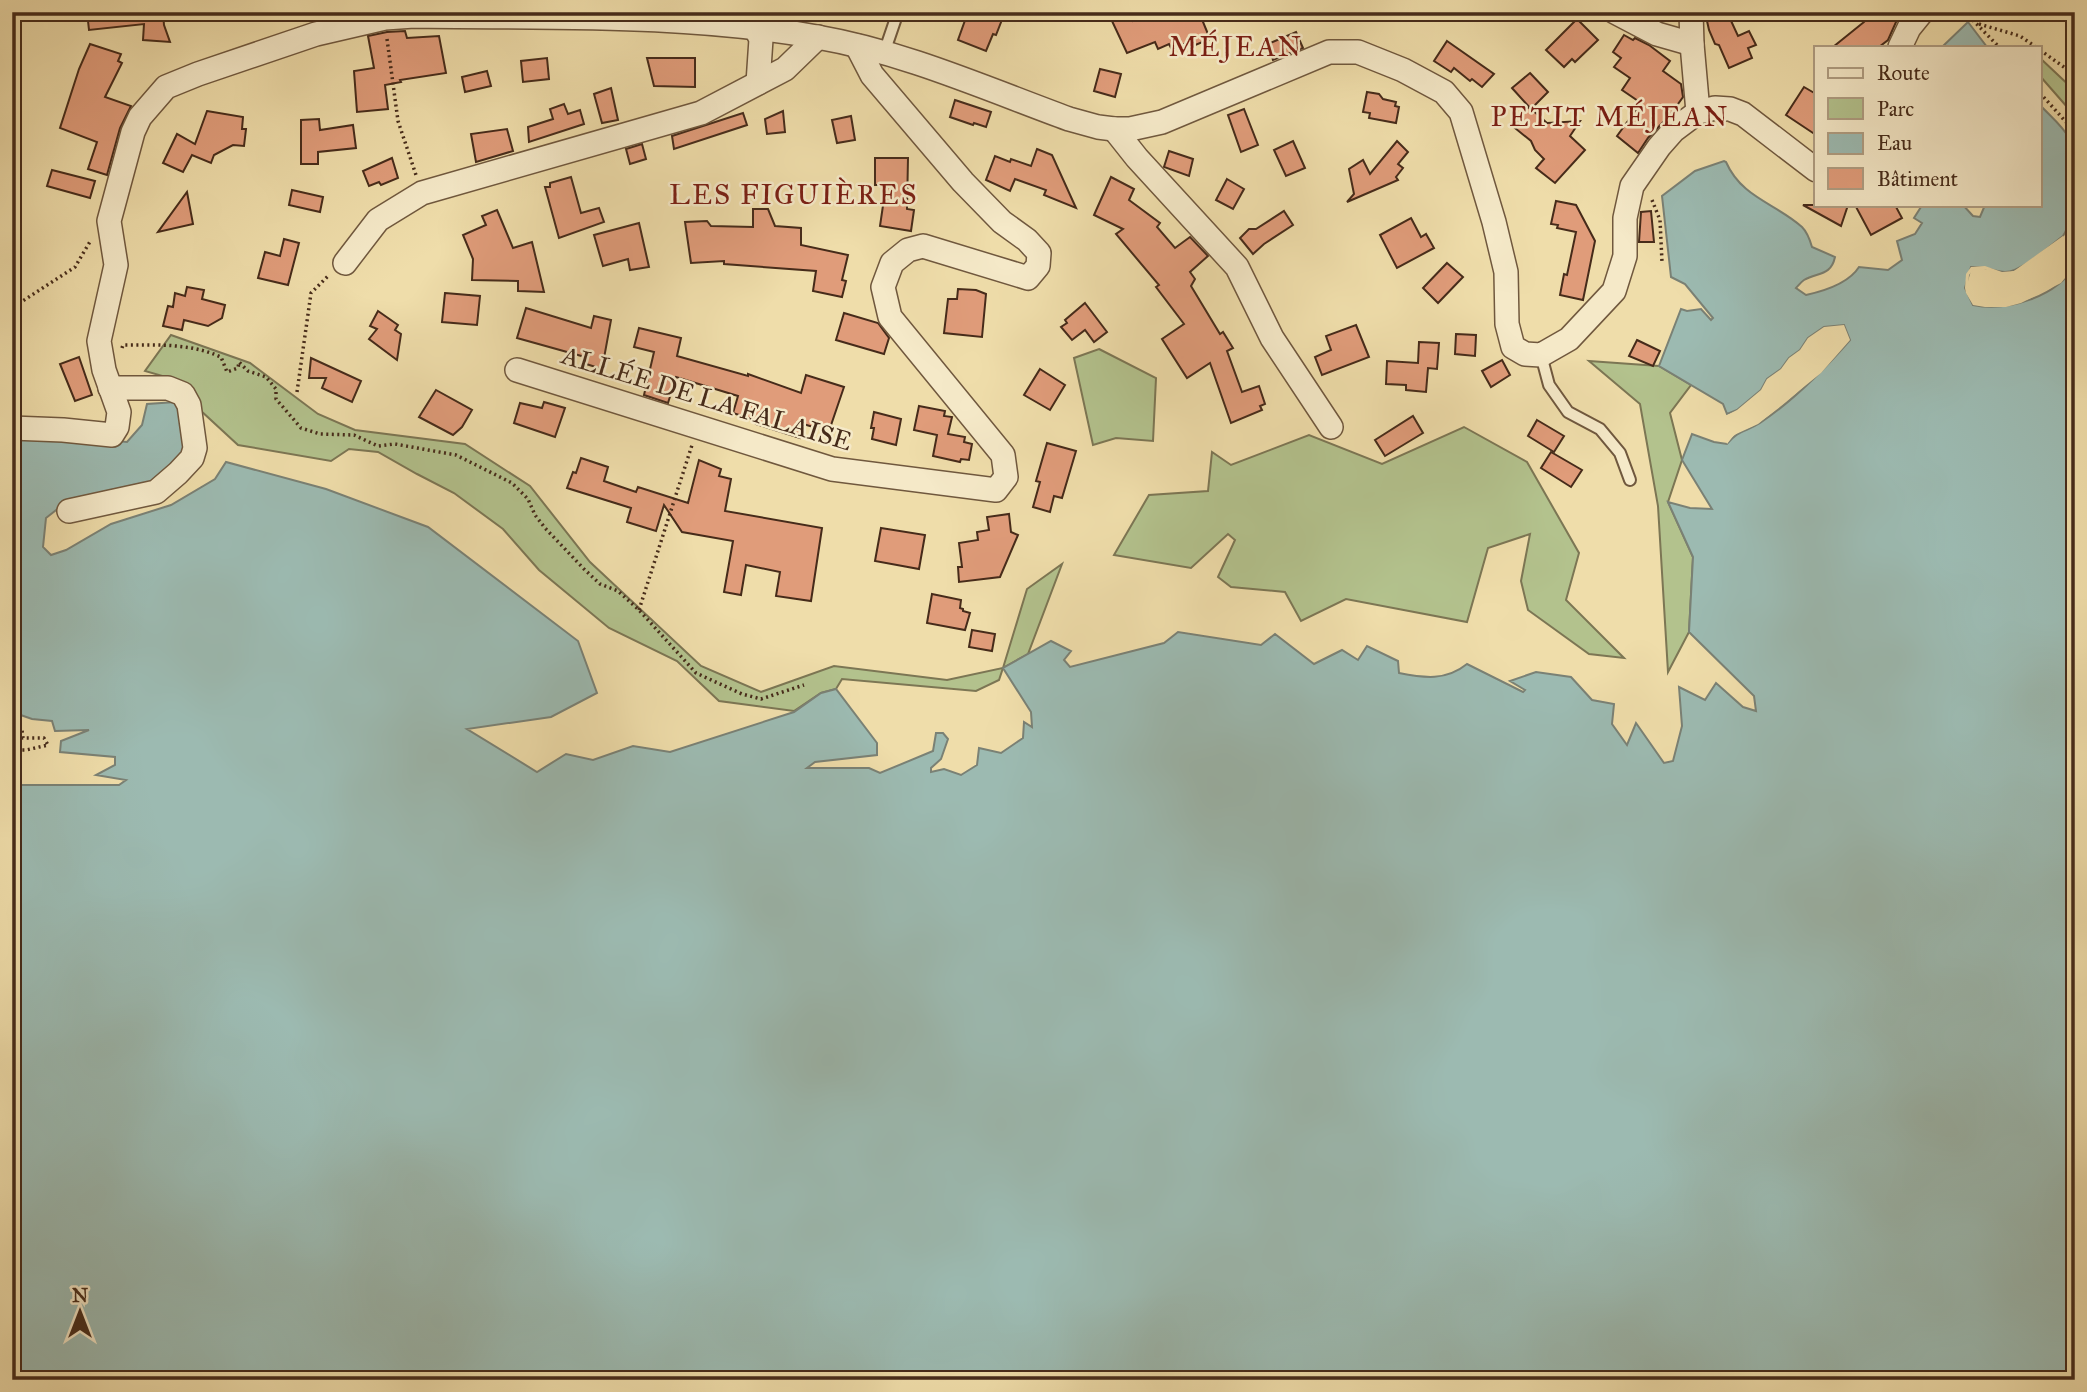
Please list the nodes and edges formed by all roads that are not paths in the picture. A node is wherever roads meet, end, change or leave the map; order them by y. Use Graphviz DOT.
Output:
graph roads {
  1 [pos="898,12"];
  2 [pos="1615,12"];
  3 [pos="1691,12"];
  4 [pos="1922,12"];
  5 [pos="752,20"];
  6 [pos="318,23"];
  7 [pos="818,37"];
  8 [pos="1692,44"];
  9 [pos="857,46"];
  10 [pos="1900,46"];
  11 [pos="884,53"];
  12 [pos="758,83"];
  13 [pos="1698,113"];
  14 [pos="1114,129"];
  15 [pos="1814,168"];
  16 [pos="345,263"];
  17 [pos="1541,355"];
  18 [pos="517,370"];
  19 [pos="111,371"];
  20 [pos="1331,427"];
  21 [pos="12,428"];
  22 [pos="1630,480"];
  23 [pos="69,511"];
  1 -- 11 [label="lane"];
  2 -- 8 [label="street"];
  3 -- 8 [label="street"];
  4 -- 10 [label="street"];
  5 -- 6 [label="street"];
  5 -- 7 [label="street"];
  5 -- 12 [label="street"];
  6 -- 19 [label="street"];
  7 -- 9 [label="street"];
  7 -- 12 [label="street"];
  8 -- 13 [label="street"];
  9 -- 11 [label="street"];
  9 -- 18 [label="street, ALLÉE DE LA FALAISE"];
  11 -- 14 [label="street"];
  12 -- 16 [label="street"];
  13 -- 15 [label="street"];
  13 -- 17 [label="street"];
  14 -- 17 [label="street"];
  14 -- 20 [label="street"];
  17 -- 22 [label="lane"];
  19 -- 21 [label="street"];
  19 -- 23 [label="street"];
}
